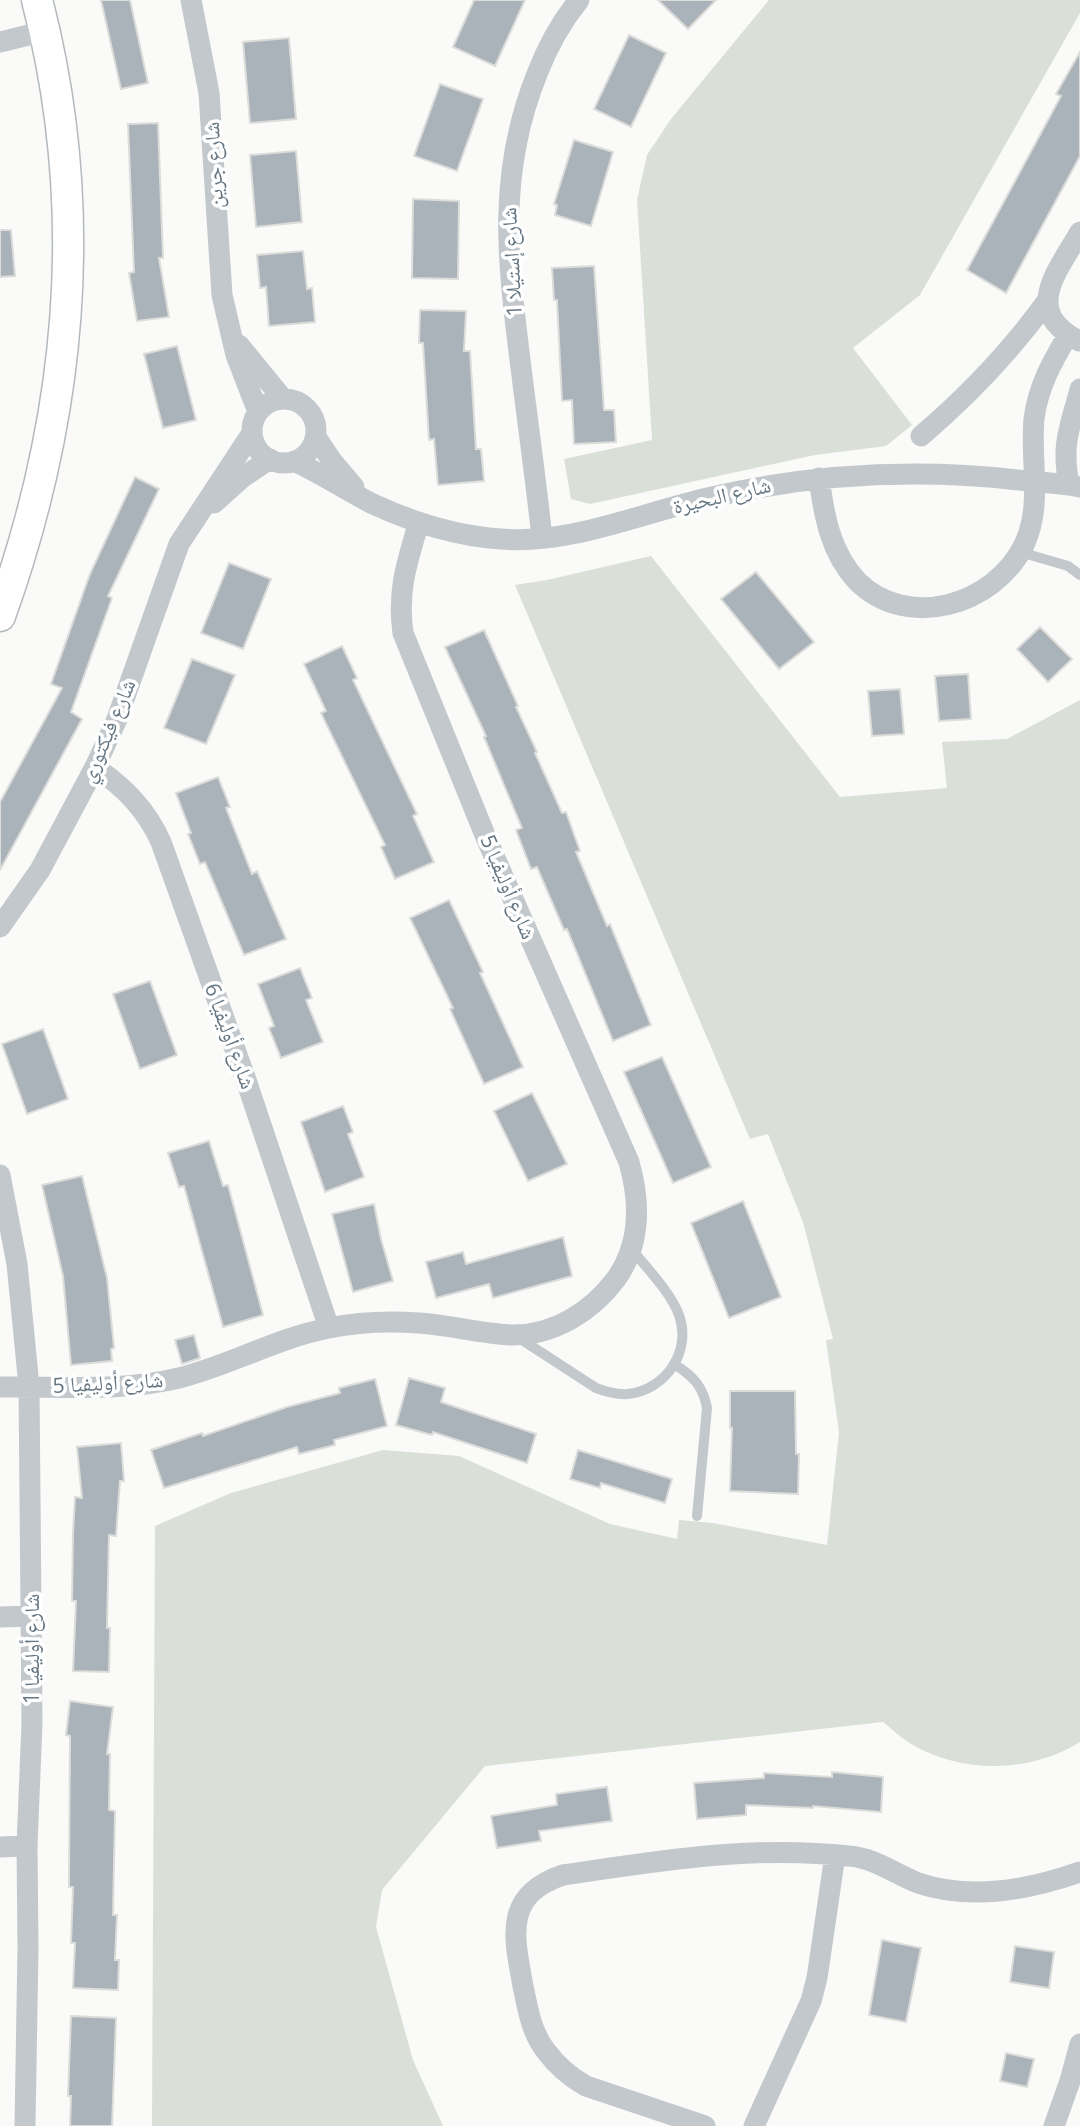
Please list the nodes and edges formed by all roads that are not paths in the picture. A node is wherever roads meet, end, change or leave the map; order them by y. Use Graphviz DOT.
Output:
graph roads {
  1 [pos="37,0"];
  2 [pos="191,0"];
  3 [pos="575,3"];
  4 [pos="45,31"];
  5 [pos="0,42"];
  6 [pos="1080,232"];
  7 [pos="1047,302"];
  8 [pos="230,331"];
  9 [pos="1074,338"];
  10 [pos="1080,389"];
  11 [pos="283,399"];
  12 [pos="258,412"];
  13 [pos="252,433"];
  14 [pos="921,436"];
  15 [pos="316,437"];
  16 [pos="270,460"];
  17 [pos="294,461"];
  18 [pos="819,478"];
  19 [pos="1036,482"];
  20 [pos="1074,486"];
  21 [pos="371,503"];
  22 [pos="419,522"];
  23 [pos="191,523"];
  24 [pos="542,538"];
  25 [pos="1020,552"];
  26 [pos="1080,575"];
  27 [pos="0,616"];
  28 [pos="95,767"];
  29 [pos="0,927"];
  30 [pos="0,1175"];
  31 [pos="631,1248"];
  32 [pos="329,1328"];
  33 [pos="514,1335"];
  34 [pos="674,1364"];
  35 [pos="0,1387"];
  36 [pos="29,1387"];
  37 [pos="697,1516"];
  38 [pos="31,1616"];
  39 [pos="0,1617"];
  40 [pos="27,1846"];
  41 [pos="0,1847"];
  42 [pos="835,1855"];
  43 [pos="1080,1872"];
  44 [pos="1080,2043"];
  45 [pos="25,2126"];
  46 [pos="705,2126"];
  47 [pos="754,2126"];
  48 [pos="1054,2126"];
  1 -- 4 [label="main road"];
  2 -- 8 [label="street, شارع جرين"];
  3 -- 24 [label="street, شارع إستيلا 1"];
  4 -- 5 [label="street"];
  4 -- 27 [label="main road"];
  6 -- 7 [label="street"];
  7 -- 9 [label="street"];
  7 -- 14 [label="street"];
  8 -- 11 [label="street, شارع جرين"];
  8 -- 12 [label="street, شارع جرين"];
  9 -- 19 [label="street"];
  10 -- 20 [label="street"];
  11 -- 12 [label="street"];
  11 -- 15 [label="street"];
  12 -- 13 [label="street"];
  13 -- 16 [label="street"];
  13 -- 23 [label="street, شارع فيكتوري"];
  15 -- 17 [label="street"];
  15 -- 21 [label="street, شارع البحيرة"];
  16 -- 17 [label="street"];
  16 -- 23 [label="street, شارع فيكتوري"];
  17 -- 21 [label="street, شارع البحيرة"];
  18 -- 19 [label="street, شارع البحيرة"];
  18 -- 24 [label="street, شارع البحيرة"];
  18 -- 25 [label="street"];
  19 -- 20 [label="street, شارع البحيرة"];
  19 -- 25 [label="street"];
  21 -- 22 [label="street, شارع البحيرة"];
  22 -- 24 [label="street, شارع البحيرة"];
  22 -- 31 [label="street, شارع أوليفيا 5"];
  23 -- 28 [label="street, شارع فيكتوري"];
  25 -- 26 [label="lane"];
  28 -- 29 [label="street, شارع فيكتوري"];
  28 -- 32 [label="street, شارع أوليفيا 6"];
  30 -- 36 [label="street, شارع أوليفيا 1"];
  31 -- 33 [label="street, شارع أوليفيا 5"];
  31 -- 34 [label="lane"];
  32 -- 33 [label="street, شارع أوليفيا 5"];
  32 -- 36 [label="street, شارع أوليفيا 5"];
  33 -- 34 [label="lane, شارع أوليفيا 5"];
  34 -- 37 [label="lane"];
  35 -- 36 [label="street, شارع أوليفيا 5"];
  36 -- 38 [label="street, شارع أوليفيا 1"];
  38 -- 39 [label="street"];
  38 -- 40 [label="street, شارع أوليفيا 1"];
  40 -- 41 [label="street"];
  40 -- 45 [label="street, شارع أوليفيا 1"];
  42 -- 43 [label="street"];
  42 -- 46 [label="street"];
  42 -- 47 [label="street"];
  44 -- 48 [label="street"];
}
